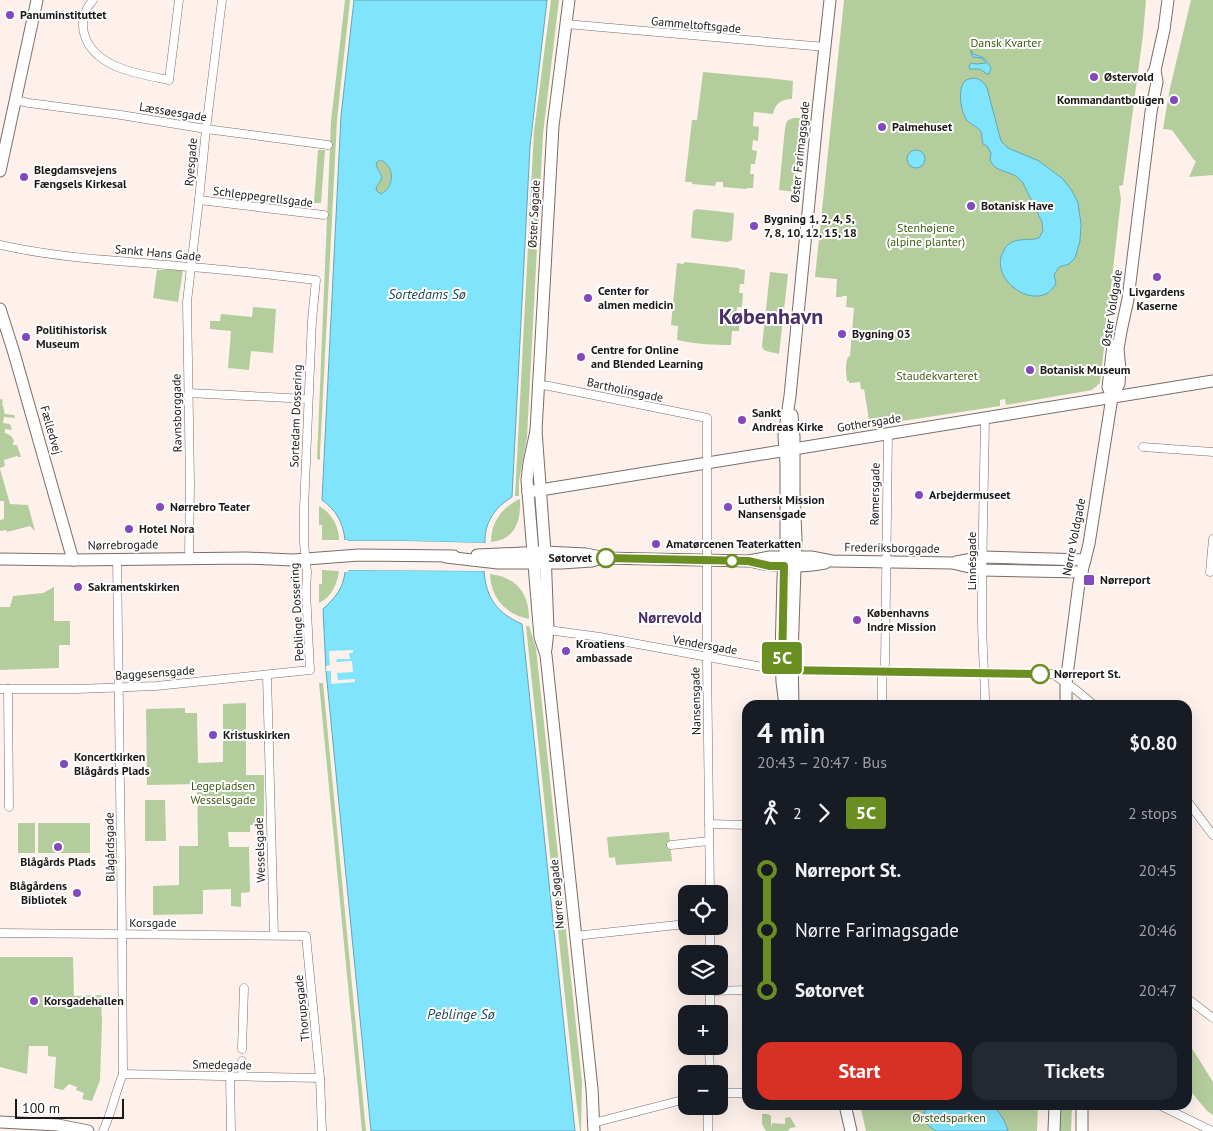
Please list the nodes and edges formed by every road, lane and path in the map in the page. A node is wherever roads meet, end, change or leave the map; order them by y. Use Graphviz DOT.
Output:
graph roads {
  1 [pos="37,0"];
  2 [pos="93,0"];
  3 [pos="179,0"];
  4 [pos="222,0"];
  5 [pos="569,0"];
  6 [pos="830,0"];
  7 [pos="1168,0"];
  8 [pos="1173,0"];
  9 [pos="1165,22"];
  10 [pos="566,24"];
  11 [pos="825,47"];
  12 [pos="15,100"];
  13 [pos="206,129"];
  14 [pos="328,144"];
  15 [pos="0,171"];
  16 [pos="199,200"];
  17 [pos="324,215"];
  18 [pos="0,245"];
  19 [pos="190,267"];
  20 [pos="316,280"];
  21 [pos="0,308"];
  22 [pos="1213,380"];
  23 [pos="539,385"];
  24 [pos="189,393"];
  25 [pos="1112,397"];
  26 [pos="308,399"];
  27 [pos="707,418"];
  28 [pos="985,418"];
  29 [pos="536,431"];
  30 [pos="888,434"];
  31 [pos="1143,447"];
  32 [pos="790,450"];
  33 [pos="1213,452"];
  34 [pos="706,463"];
  35 [pos="540,490"];
  36 [pos="528,492"];
  37 [pos="1213,538"];
  38 [pos="305,556"];
  39 [pos="446,556"];
  40 [pos="982,557"];
  41 [pos="189,558"];
  42 [pos="539,558"];
  43 [pos="0,559"];
  44 [pos="117,559"];
  45 [pos="73,560"];
  46 [pos="706,560"];
  47 [pos="1085,560"];
  48 [pos="790,561"];
  49 [pos="886,562"];
  50 [pos="952,563"];
  51 [pos="982,570"];
  52 [pos="1082,572"];
  53 [pos="1210,572"];
  54 [pos="548,630"];
  55 [pos="546,655"];
  56 [pos="707,657"];
  57 [pos="310,670"];
  58 [pos="787,670"];
  59 [pos="883,671"];
  60 [pos="985,673"];
  61 [pos="267,674"];
  62 [pos="1066,682"];
  63 [pos="4,688"];
  64 [pos="119,688"];
  65 [pos="785,700"];
  66 [pos="792,700"];
  67 [pos="882,700"];
  68 [pos="985,700"];
  69 [pos="1058,700"];
  70 [pos="1066,700"];
  71 [pos="1088,700"];
  72 [pos="1192,807"];
  73 [pos="9,808"];
  74 [pos="709,824"];
  75 [pos="742,825"];
  76 [pos="1213,835"];
  77 [pos="708,841"];
  78 [pos="671,845"];
  79 [pos="710,885"];
  80 [pos="678,925"];
  81 [pos="0,933"];
  82 [pos="122,934"];
  83 [pos="274,935"];
  84 [pos="306,936"];
  85 [pos="575,936"];
  86 [pos="244,988"];
  87 [pos="728,989"];
  88 [pos="742,990"];
  89 [pos="1192,1002"];
  90 [pos="1213,1018"];
  91 [pos="242,1049"];
  92 [pos="242,1061"];
  93 [pos="123,1074"];
  94 [pos="230,1076"];
  95 [pos="244,1076"];
  96 [pos="320,1078"];
  97 [pos="728,1093"];
  98 [pos="742,1093"];
  99 [pos="678,1101"];
  100 [pos="846,1110"];
  101 [pos="1055,1110"];
  102 [pos="1082,1110"];
  103 [pos="1169,1110"];
  104 [pos="708,1115"];
  105 [pos="0,1122"];
  106 [pos="594,1127"];
  107 [pos="88,1131"];
  108 [pos="103,1131"];
  109 [pos="231,1131"];
  110 [pos="322,1131"];
  111 [pos="708,1131"];
  112 [pos="851,1131"];
  113 [pos="1054,1131"];
  114 [pos="1082,1131"];
  115 [pos="1212,1131"];
  1 -- 12 [label="street"];
  2 -- 3 [label="street"];
  4 -- 13 [label="street, Ryesgade"];
  5 -- 10 [label="street, Øster Søgade"];
  6 -- 11 [label="street, Øster Farimagsgade"];
  7 -- 9 [label="street, Øster Voldgade"];
  8 -- 9 [label="street"];
  9 -- 25 [label="street, Øster Voldgade"];
  10 -- 11 [label="street, Gammeltoftsgade"];
  10 -- 23 [label="street, Øster Søgade"];
  11 -- 32 [label="street, Øster Farimagsgade"];
  12 -- 13 [label="street, Læssøesgade"];
  12 -- 15 [label="street"];
  13 -- 14 [label="street, Læssøesgade"];
  13 -- 16 [label="street, Ryesgade"];
  16 -- 17 [label="street, Schleppegrellsgade"];
  16 -- 19 [label="street, Ryesgade"];
  18 -- 19 [label="street, Sankt Hans Gade"];
  19 -- 20 [label="street, Sankt Hans Gade"];
  19 -- 24 [label="street, Ravnsborggade"];
  20 -- 26 [label="street, Sortedam Dossering"];
  21 -- 45 [label="street, Fælledvej"];
  22 -- 25 [label="street, Gothersgade"];
  23 -- 27 [label="street, Bartholinsgade"];
  23 -- 29 [label="street, Øster Søgade"];
  24 -- 26 [label="street"];
  24 -- 41 [label="street, Ravnsborggade"];
  25 -- 28 [label="street, Gothersgade"];
  25 -- 47 [label="street, Nørre Voldgade"];
  26 -- 38 [label="street, Sortedam Dossering"];
  27 -- 34 [label="street, Nansensgade"];
  28 -- 30 [label="street, Gothersgade"];
  28 -- 40 [label="street, Linnésgade"];
  29 -- 35 [label="street"];
  29 -- 36 [label="street"];
  30 -- 32 [label="street, Gothersgade"];
  30 -- 49 [label="street, Rømersgade"];
  31 -- 33 [label="street"];
  32 -- 34 [label="street, Gothersgade"];
  32 -- 48 [label="street, Øster Farimagsgade"];
  34 -- 35 [label="street, Gothersgade"];
  34 -- 46 [label="street, Nansensgade"];
  35 -- 36 [label="street, Gothersgade"];
  35 -- 42 [label="street"];
  36 -- 42 [label="street"];
  37 -- 53 [label="street"];
  38 -- 39 [label="street, Nørrebrogade"];
  38 -- 41 [label="street, Nørrebrogade"];
  38 -- 57 [label="street, Peblinge Dossering"];
  39 -- 42 [label="street, Frederiksborggade"];
  40 -- 47 [label="street, Frederiksborggade"];
  40 -- 50 [label="street, Frederiksborggade"];
  40 -- 51 [label="street, Linnésgade"];
  41 -- 44 [label="street, Nørrebrogade"];
  42 -- 46 [label="street, Frederiksborggade"];
  42 -- 54 [label="street"];
  42 -- 55 [label="street"];
  43 -- 45 [label="street, Nørrebrogade"];
  44 -- 45 [label="street, Nørrebrogade"];
  44 -- 64 [label="street, Blågårdsgade"];
  46 -- 48 [label="street, Frederiksborggade"];
  46 -- 56 [label="street, Nansensgade"];
  47 -- 52 [label="street, Nørre Voldgade"];
  48 -- 49 [label="street, Frederiksborggade"];
  48 -- 58 [label="street, Øster Farimagsgade"];
  49 -- 50 [label="street, Frederiksborggade"];
  49 -- 59 [label="street, Rømersgade"];
  50 -- 51 [label="street, Frederiksborggade"];
  51 -- 52 [label="street, Frederiksborggade"];
  51 -- 60 [label="street, Linnésgade"];
  52 -- 62 [label="street, Nørre Voldgade"];
  54 -- 55 [label="street"];
  54 -- 56 [label="street, Vendersgade"];
  55 -- 85 [label="street, Nørre Søgade"];
  56 -- 58 [label="street, Vendersgade"];
  56 -- 74 [label="street, Nansensgade"];
  57 -- 61 [label="street, Baggesensgade"];
  58 -- 59 [label="street, Vendersgade"];
  58 -- 65 [label="street"];
  58 -- 66 [label="street"];
  59 -- 60 [label="street, Vendersgade"];
  59 -- 67 [label="street, Rømersgade"];
  60 -- 62 [label="street, Vendersgade"];
  60 -- 68 [label="street, Linnésgade"];
  61 -- 64 [label="street, Baggesensgade"];
  61 -- 83 [label="street, Wesselsgade"];
  62 -- 69 [label="street, Nørre Voldgade"];
  62 -- 70 [label="street, Nørre Voldgade"];
  62 -- 71 [label="street, Vendersgade"];
  63 -- 64 [label="street, Baggesensgade"];
  63 -- 73 [label="street"];
  64 -- 82 [label="street, Blågårdsgade"];
  72 -- 76 [label="street"];
  74 -- 75 [label="street"];
  74 -- 77 [label="street, Nansensgade"];
  77 -- 78 [label="street"];
  77 -- 79 [label="street, Nansensgade"];
  80 -- 85 [label="street"];
  81 -- 82 [label="street, Korsgade"];
  82 -- 83 [label="street, Korsgade"];
  82 -- 93 [label="street, Blågårdsgade"];
  83 -- 84 [label="street, Korsgade"];
  84 -- 96 [label="street, Thorupsgade"];
  85 -- 106 [label="street, Nørre Søgade"];
  86 -- 91 [label="street"];
  87 -- 88 [label="street"];
  89 -- 90 [label="street"];
  92 -- 95 [label="street"];
  93 -- 94 [label="street, Smedegade"];
  93 -- 108 [label="street, Blågårdsgade"];
  94 -- 95 [label="street, Smedegade"];
  94 -- 109 [label="street"];
  95 -- 96 [label="street, Smedegade"];
  96 -- 110 [label="street, Thorupsgade"];
  97 -- 98 [label="street"];
  99 -- 106 [label="street"];
  100 -- 112 [label="street"];
  101 -- 113 [label="street"];
  102 -- 114 [label="street"];
  103 -- 115 [label="street"];
  104 -- 111 [label="street"];
  105 -- 107 [label="street"];
}
